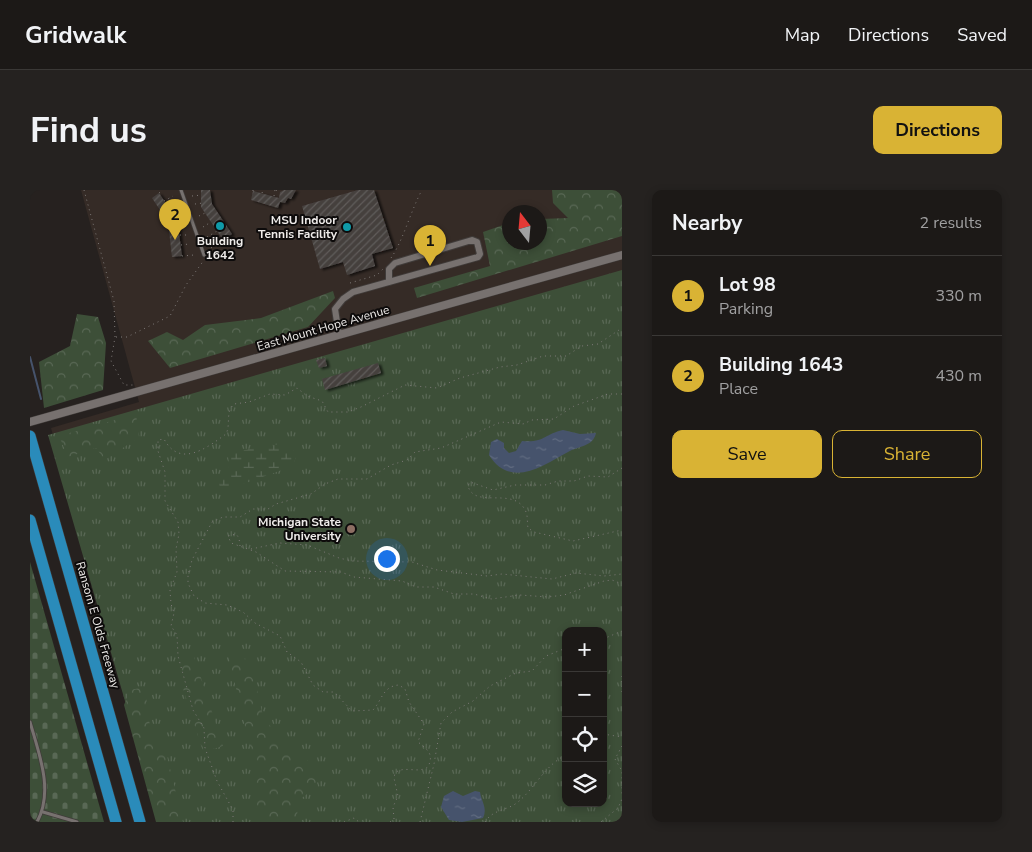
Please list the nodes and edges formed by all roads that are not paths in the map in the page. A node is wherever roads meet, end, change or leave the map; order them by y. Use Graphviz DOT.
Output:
graph roads {
  1 [pos="181,190"];
  2 [pos="204,255"];
  3 [pos="622,255"];
  4 [pos="389,282"];
  5 [pos="339,335"];
  6 [pos="30,422"];
  7 [pos="31,440"];
  8 [pos="30,520"];
  9 [pos="30,722"];
  10 [pos="42,812"];
  11 [pos="37,822"];
  12 [pos="77,822"];
  13 [pos="116,822"];
  14 [pos="140,822"];
  1 -- 2 [label="lane"];
  3 -- 5 [label="street, East Mount Hope Avenue"];
  4 -- 4 [label="street"];
  4 -- 5 [label="street"];
  5 -- 6 [label="street, East Mount Hope Avenue"];
  7 -- 14 [label="highway, Ransom E Olds Freeway"];
  8 -- 13 [label="highway"];
  9 -- 10 [label="lane"];
  10 -- 11 [label="lane"];
  10 -- 12 [label="lane"];
}
